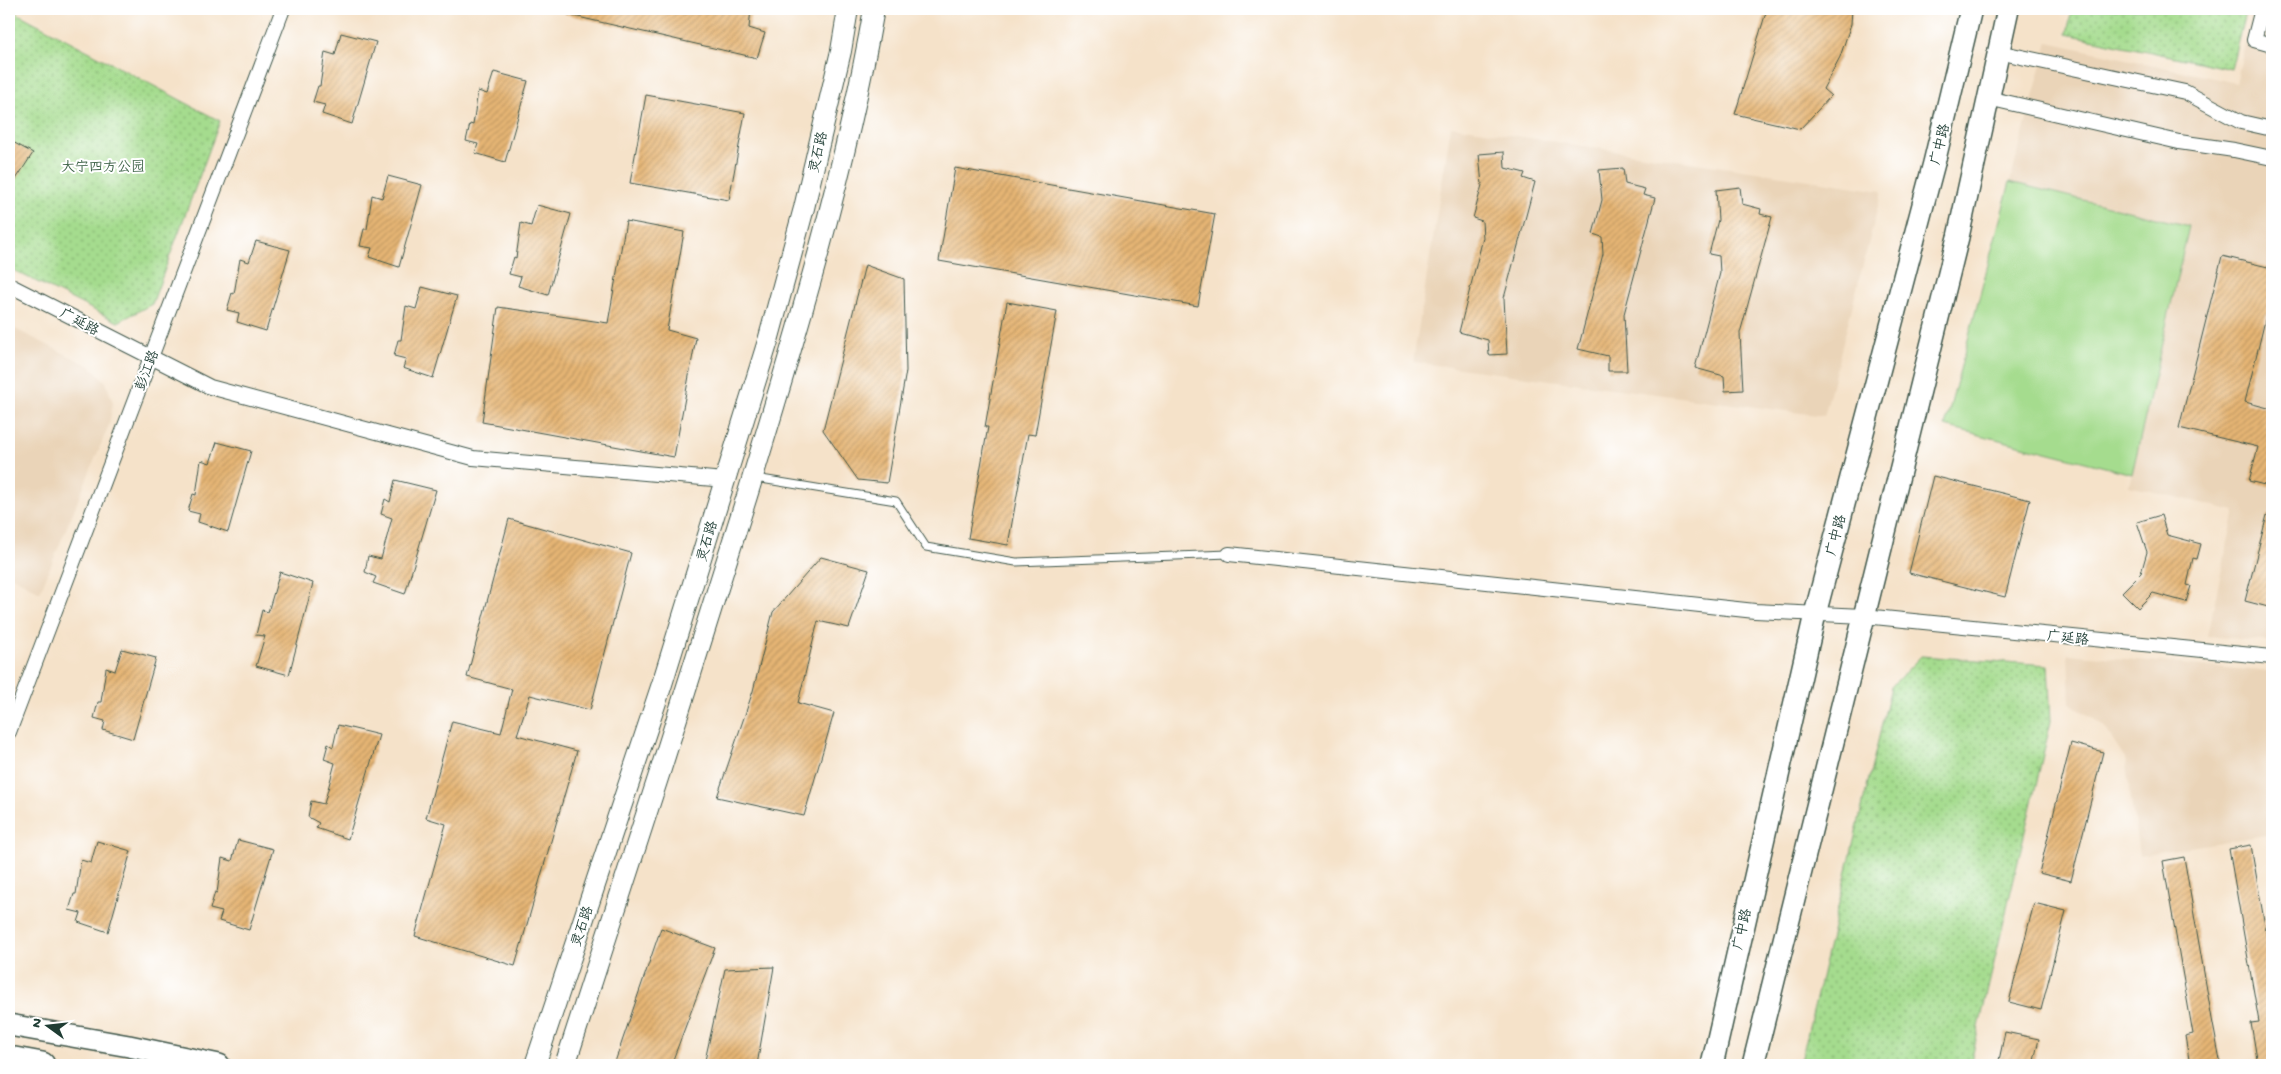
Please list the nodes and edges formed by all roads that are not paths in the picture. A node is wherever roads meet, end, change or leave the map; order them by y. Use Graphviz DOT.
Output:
graph roads {
  1 [pos="283,9"];
  2 [pos="848,9"];
  3 [pos="874,9"];
  4 [pos="1971,9"];
  5 [pos="2008,9"];
  6 [pos="2262,9"];
  7 [pos="2272,45"];
  8 [pos="1998,52"];
  9 [pos="1988,98"];
  10 [pos="2272,130"];
  11 [pos="2272,158"];
  12 [pos="9,285"];
  13 [pos="151,358"];
  14 [pos="752,478"];
  15 [pos="725,480"];
  16 [pos="1229,554"];
  17 [pos="1814,614"];
  18 [pos="1864,616"];
  19 [pos="2272,658"];
  20 [pos="9,732"];
  21 [pos="9,1025"];
  22 [pos="9,1059"];
  23 [pos="42,1065"];
  24 [pos="219,1065"];
  25 [pos="535,1065"];
  26 [pos="565,1065"];
  27 [pos="1712,1065"];
  28 [pos="1753,1065"];
  1 -- 13 [label="street, 彭江路"];
  2 -- 15 [label="main road, 灵石路"];
  3 -- 14 [label="main road, 灵石路"];
  4 -- 17 [label="main road, 广中路"];
  5 -- 8 [label="main road"];
  6 -- 7 [label="street"];
  8 -- 9 [label="main road"];
  8 -- 10 [label="street"];
  9 -- 11 [label="street"];
  9 -- 18 [label="main road"];
  12 -- 13 [label="street, 广延路"];
  13 -- 15 [label="street, 广延路"];
  13 -- 20 [label="street, 彭江路"];
  14 -- 16 [label="lane"];
  14 -- 26 [label="main road, 灵石路"];
  15 -- 25 [label="main road, 灵石路"];
  16 -- 17 [label="street, 广延路"];
  17 -- 18 [label="street, 广延路"];
  17 -- 27 [label="main road, 广中路"];
  18 -- 19 [label="street, 广延路"];
  18 -- 28 [label="main road"];
  21 -- 24 [label="main road"];
  22 -- 23 [label="highway"];
}
